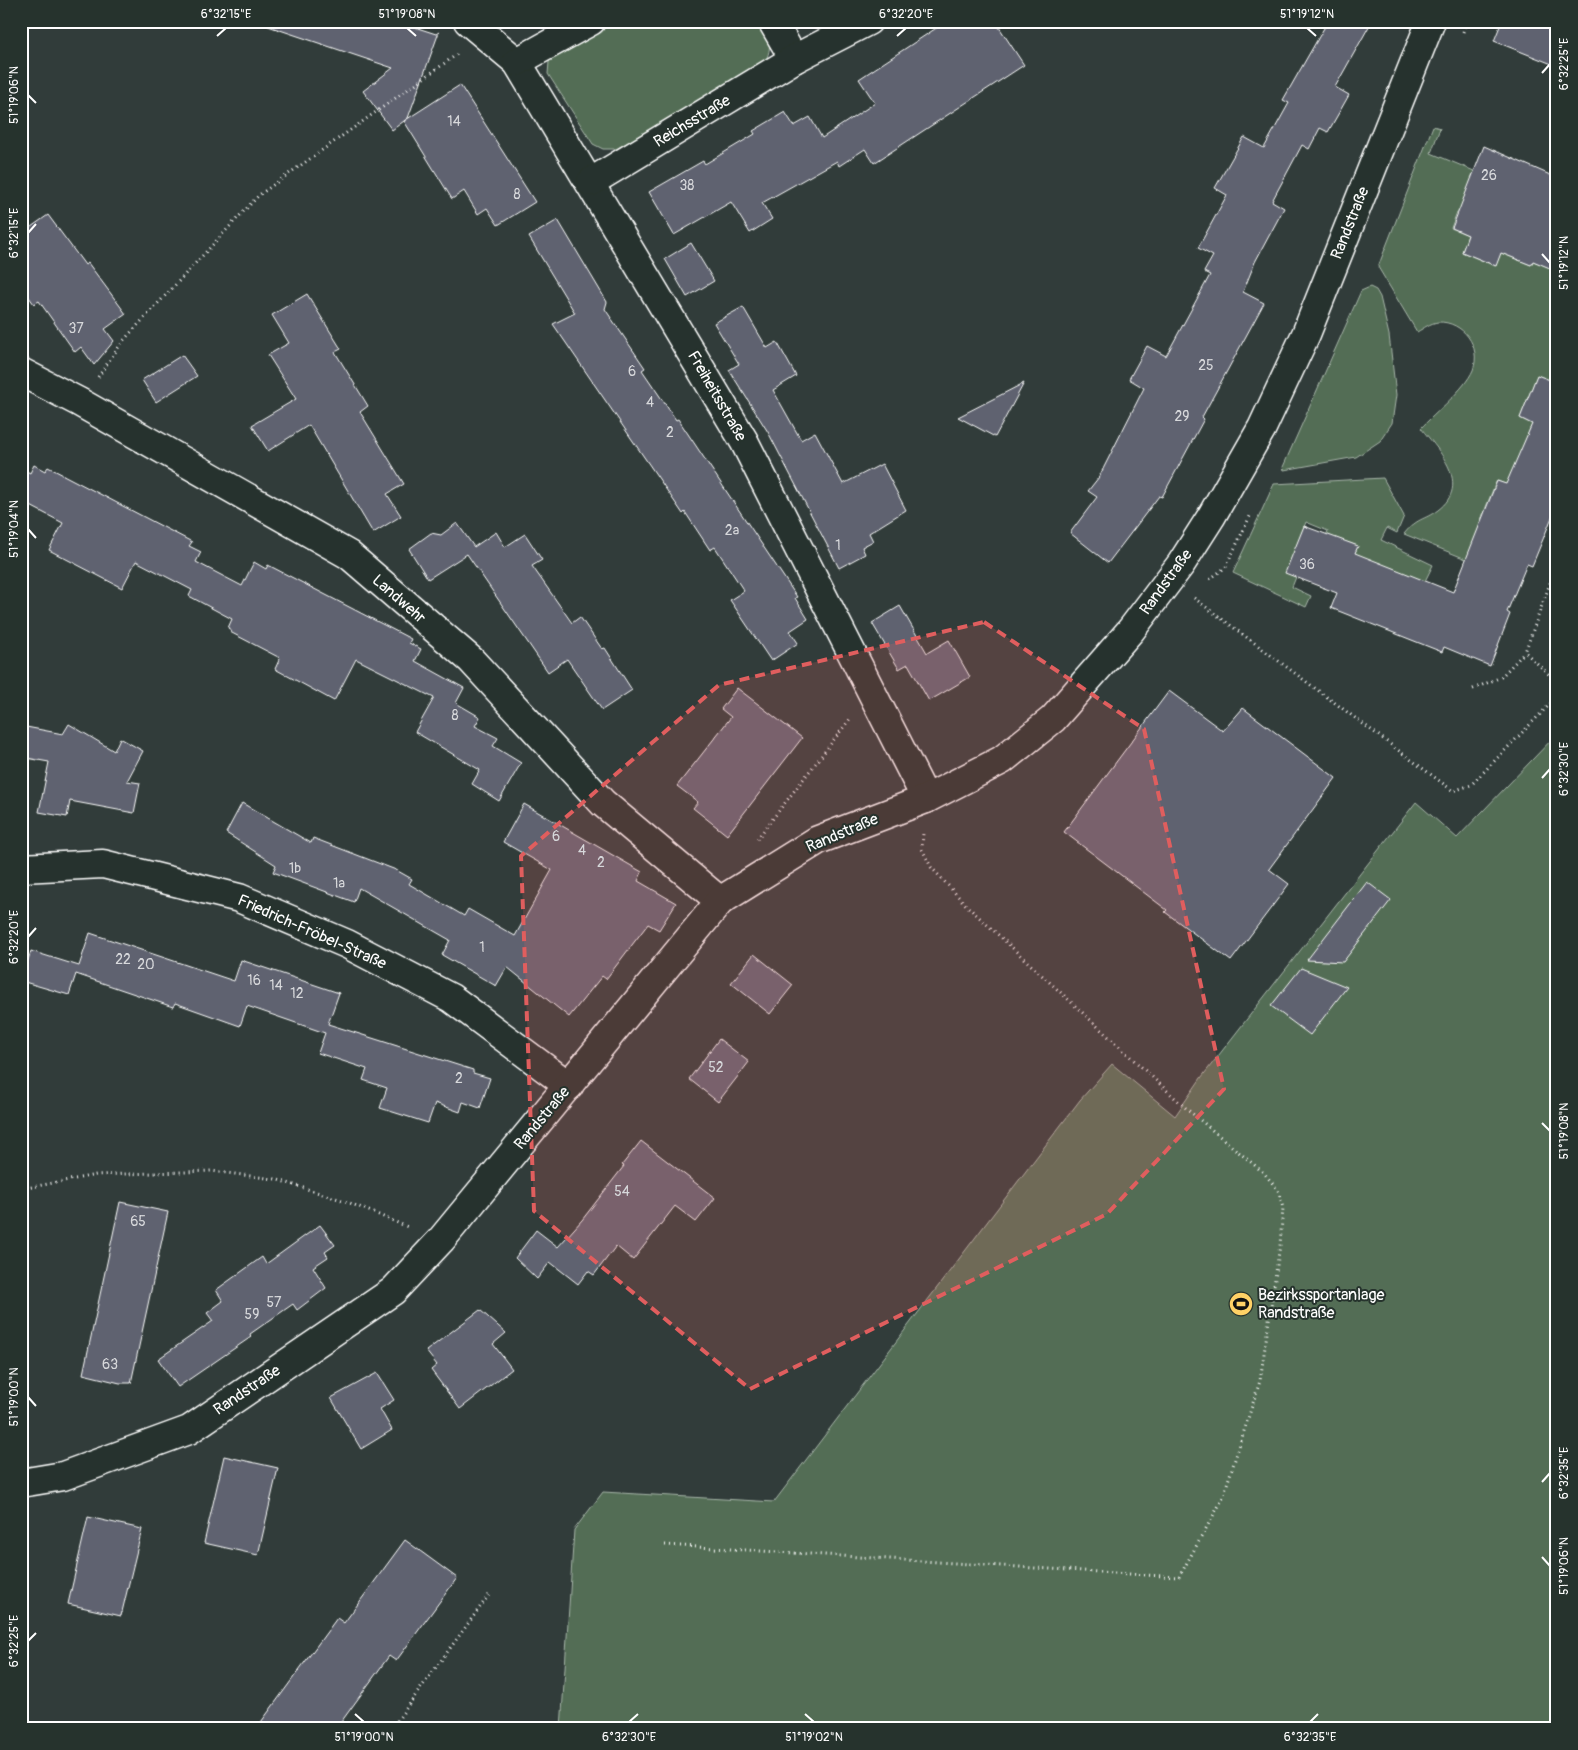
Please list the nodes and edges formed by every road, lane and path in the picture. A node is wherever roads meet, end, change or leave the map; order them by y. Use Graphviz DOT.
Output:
graph roads {
  1 [pos="591,21"];
  2 [pos="772,21"];
  3 [pos="868,21"];
  4 [pos="1431,21"];
  5 [pos="476,28"];
  6 [pos="794,59"];
  7 [pos="517,62"];
  8 [pos="590,182"];
  9 [pos="21,372"];
  10 [pos="79,402"];
  11 [pos="1557,564"];
  12 [pos="1170,578"];
  13 [pos="1525,652"];
  14 [pos="1557,682"];
  15 [pos="1473,689"];
  16 [pos="870,693"];
  17 [pos="1557,697"];
  18 [pos="926,799"];
  19 [pos="21,868"];
  20 [pos="762,875"];
  21 [pos="720,901"];
  22 [pos="569,1086"];
  23 [pos="21,1189"];
  24 [pos="441,1240"];
  25 [pos="21,1483"];
  26 [pos="665,1545"];
  27 [pos="489,1595"];
  28 [pos="391,1729"];
  1 -- 7 [label="street"];
  2 -- 6 [label="street"];
  3 -- 6 [label="street, Reichsstraße"];
  4 -- 12 [label="street, Randstraße"];
  5 -- 7 [label="street, Freiheitsstraße"];
  5 -- 10 [label="path"];
  6 -- 8 [label="street, Reichsstraße"];
  7 -- 8 [label="street, Freiheitsstraße"];
  8 -- 16 [label="street, Freiheitsstraße"];
  9 -- 10 [label="street, Landwehr"];
  10 -- 21 [label="street, Landwehr"];
  11 -- 13 [label="path"];
  12 -- 17 [label="path"];
  12 -- 18 [label="street, Randstraße"];
  13 -- 14 [label="path"];
  13 -- 15 [label="path"];
  16 -- 18 [label="street, Freiheitsstraße"];
  16 -- 20 [label="path"];
  18 -- 20 [label="street, Randstraße"];
  18 -- 26 [label="path"];
  19 -- 22 [label="street, Friedrich-Fröbel-Straße"];
  20 -- 21 [label="street, Randstraße"];
  21 -- 22 [label="street, Randstraße"];
  22 -- 24 [label="street, Randstraße"];
  23 -- 24 [label="path"];
  24 -- 25 [label="street, Randstraße"];
  27 -- 28 [label="path"];
}
